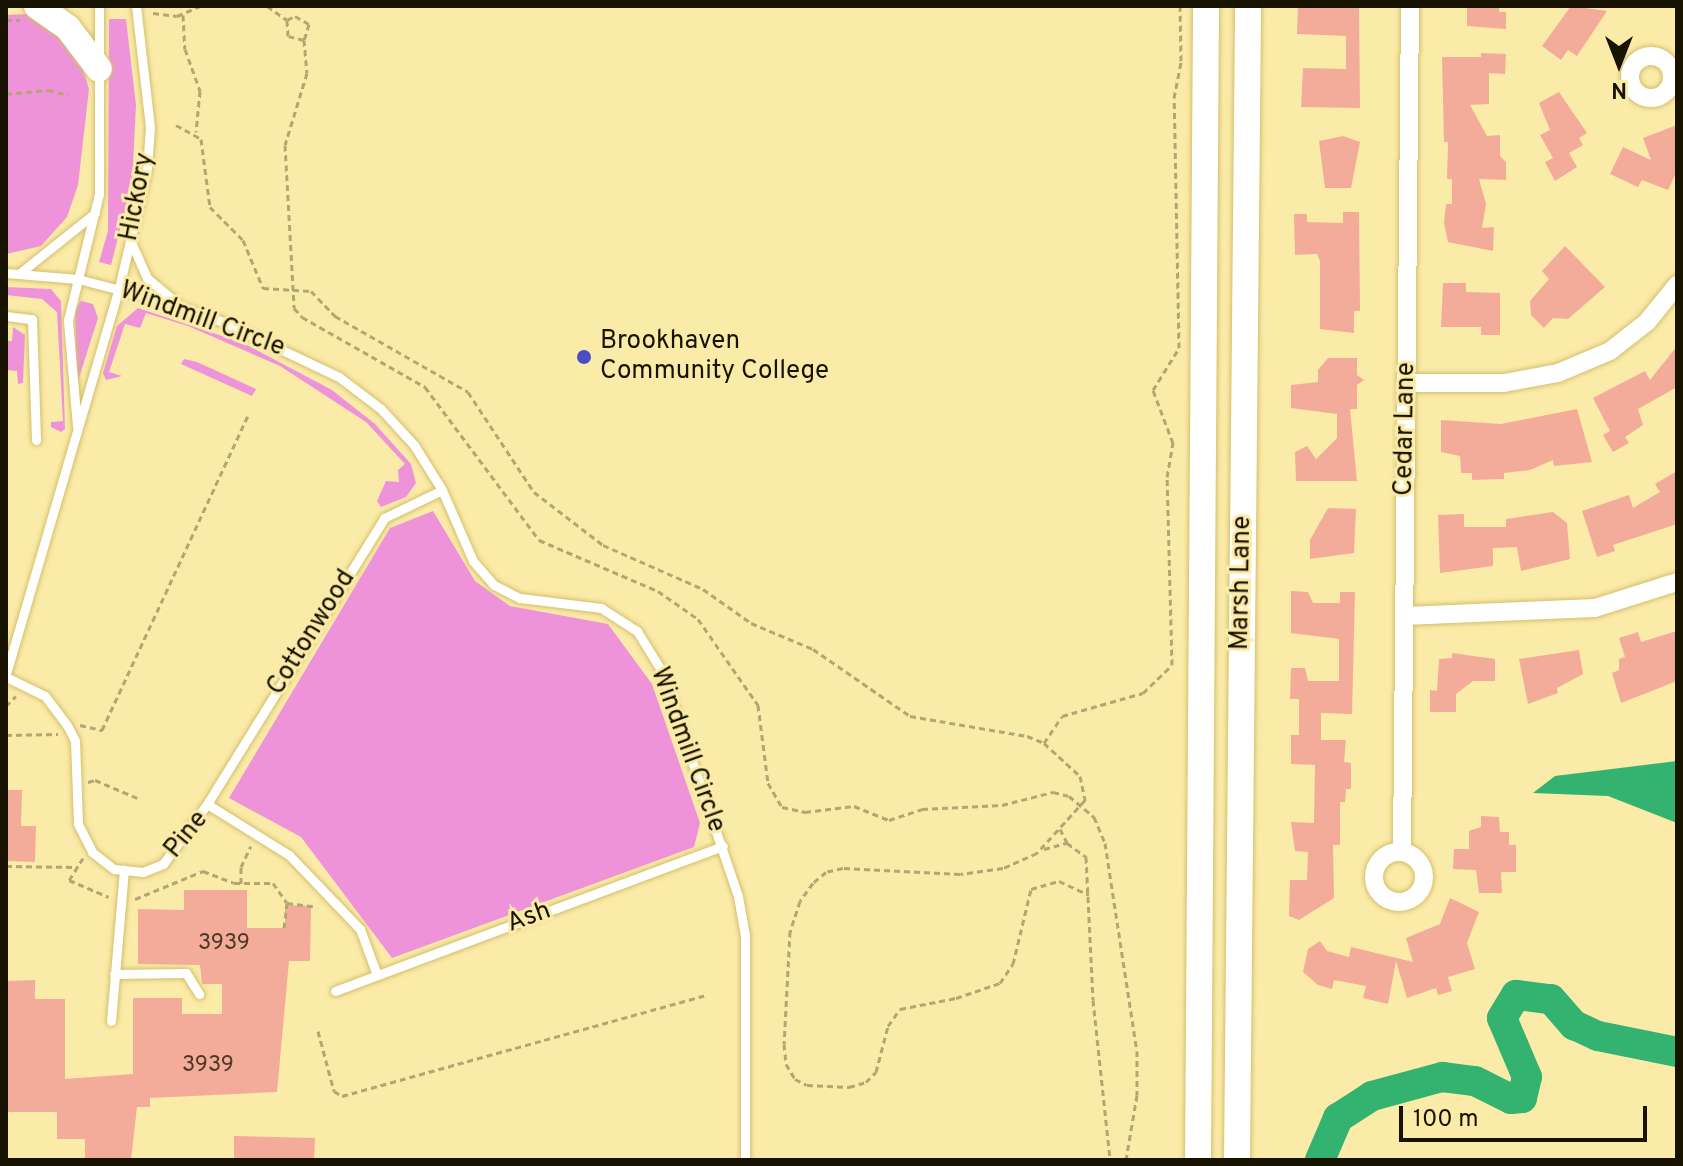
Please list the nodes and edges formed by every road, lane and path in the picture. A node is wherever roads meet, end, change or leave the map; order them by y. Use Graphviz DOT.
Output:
graph roads {
  1 [pos="37,6"];
  2 [pos="99,6"];
  3 [pos="136,6"];
  4 [pos="200,6"];
  5 [pos="267,6"];
  6 [pos="1180,6"];
  7 [pos="1206,6"];
  8 [pos="1248,6"];
  9 [pos="1410,6"];
  10 [pos="153,13"];
  11 [pos="183,15"];
  12 [pos="287,20"];
  13 [pos="304,40"];
  14 [pos="99,69"];
  15 [pos="6,94"];
  16 [pos="68,95"];
  17 [pos="176,125"];
  18 [pos="196,132"];
  19 [pos="95,213"];
  20 [pos="131,239"];
  21 [pos="6,273"];
  22 [pos="19,274"];
  23 [pos="78,279"];
  24 [pos="1677,285"];
  25 [pos="119,288"];
  26 [pos="291,292"];
  27 [pos="181,307"];
  28 [pos="6,316"];
  29 [pos="1407,383"];
  30 [pos="249,413"];
  31 [pos="77,430"];
  32 [pos="36,440"];
  33 [pos="442,490"];
  34 [pos="1677,582"];
  35 [pos="1404,616"];
  36 [pos="6,675"];
  37 [pos="6,692"];
  38 [pos="6,706"];
  39 [pos="51,721"];
  40 [pos="64,731"];
  41 [pos="6,735"];
  42 [pos="1044,743"];
  43 [pos="77,786"];
  44 [pos="140,799"];
  45 [pos="207,804"];
  46 [pos="1081,805"];
  47 [pos="1060,829"];
  48 [pos="257,835"];
  49 [pos="1067,843"];
  50 [pos="723,846"];
  51 [pos="1402,852"];
  52 [pos="1037,853"];
  53 [pos="6,866"];
  54 [pos="78,867"];
  55 [pos="124,870"];
  56 [pos="241,884"];
  57 [pos="1089,895"];
  58 [pos="118,901"];
  59 [pos="287,903"];
  60 [pos="313,906"];
  61 [pos="284,928"];
  62 [pos="114,974"];
  63 [pos="377,975"];
  64 [pos="335,991"];
  65 [pos="199,994"];
  66 [pos="707,995"];
  67 [pos="111,1021"];
  68 [pos="318,1031"];
  69 [pos="745,1160"];
  70 [pos="1110,1160"];
  71 [pos="1126,1160"];
  72 [pos="1198,1160"];
  73 [pos="1237,1160"];
  1 -- 14 [label="main road"];
  2 -- 14 [label="lane, Hickory"];
  3 -- 20 [label="lane, Hickory"];
  4 -- 11 [label="path"];
  5 -- 12 [label="path"];
  6 -- 42 [label="path"];
  7 -- 72 [label="main road, Marsh Lane"];
  8 -- 73 [label="main road, Marsh Lane"];
  9 -- 29 [label="street, Cedar Lane"];
  10 -- 11 [label="path"];
  11 -- 18 [label="path"];
  12 -- 13 [label="path"];
  12 -- 13 [label="path"];
  13 -- 26 [label="path"];
  14 -- 19 [label="lane, Hickory"];
  15 -- 16 [label="path"];
  17 -- 18 [label="path"];
  18 -- 26 [label="path"];
  19 -- 22 [label="lane"];
  19 -- 23 [label="lane, Hickory"];
  20 -- 25 [label="lane, Hickory"];
  20 -- 27 [label="lane"];
  21 -- 22 [label="lane, Windmill Circle"];
  22 -- 23 [label="lane, Windmill Circle"];
  23 -- 25 [label="lane, Windmill Circle"];
  23 -- 31 [label="lane, Hickory"];
  24 -- 29 [label="street"];
  25 -- 27 [label="lane, Windmill Circle"];
  25 -- 31 [label="lane, Hickory"];
  26 -- 42 [label="path"];
  26 -- 46 [label="path"];
  27 -- 33 [label="lane, Windmill Circle"];
  28 -- 32 [label="lane"];
  29 -- 35 [label="street, Cedar Lane"];
  30 -- 40 [label="path"];
  31 -- 36 [label="lane, Hickory"];
  33 -- 45 [label="lane, Cottonwood"];
  33 -- 50 [label="lane, Windmill Circle"];
  34 -- 35 [label="street"];
  35 -- 51 [label="street, Cedar Lane"];
  36 -- 40 [label="lane"];
  37 -- 38 [label="path"];
  39 -- 40 [label="path"];
  40 -- 41 [label="path"];
  40 -- 43 [label="lane"];
  42 -- 46 [label="path"];
  43 -- 44 [label="path"];
  43 -- 55 [label="lane"];
  45 -- 48 [label="lane, Pine"];
  45 -- 55 [label="lane, Pine"];
  46 -- 47 [label="path"];
  46 -- 71 [label="path"];
  47 -- 49 [label="path"];
  47 -- 52 [label="path"];
  48 -- 56 [label="path"];
  48 -- 63 [label="lane, Pine"];
  49 -- 52 [label="path"];
  49 -- 57 [label="path"];
  50 -- 63 [label="lane, Ash"];
  50 -- 69 [label="lane, Windmill Circle"];
  52 -- 57 [label="path"];
  53 -- 54 [label="path"];
  55 -- 58 [label="lane"];
  56 -- 58 [label="path"];
  56 -- 59 [label="path"];
  57 -- 70 [label="path"];
  58 -- 62 [label="lane"];
  59 -- 60 [label="path"];
  59 -- 61 [label="path"];
  62 -- 65 [label="lane"];
  62 -- 67 [label="lane"];
  63 -- 64 [label="lane, Ash"];
  66 -- 68 [label="path"];
}
